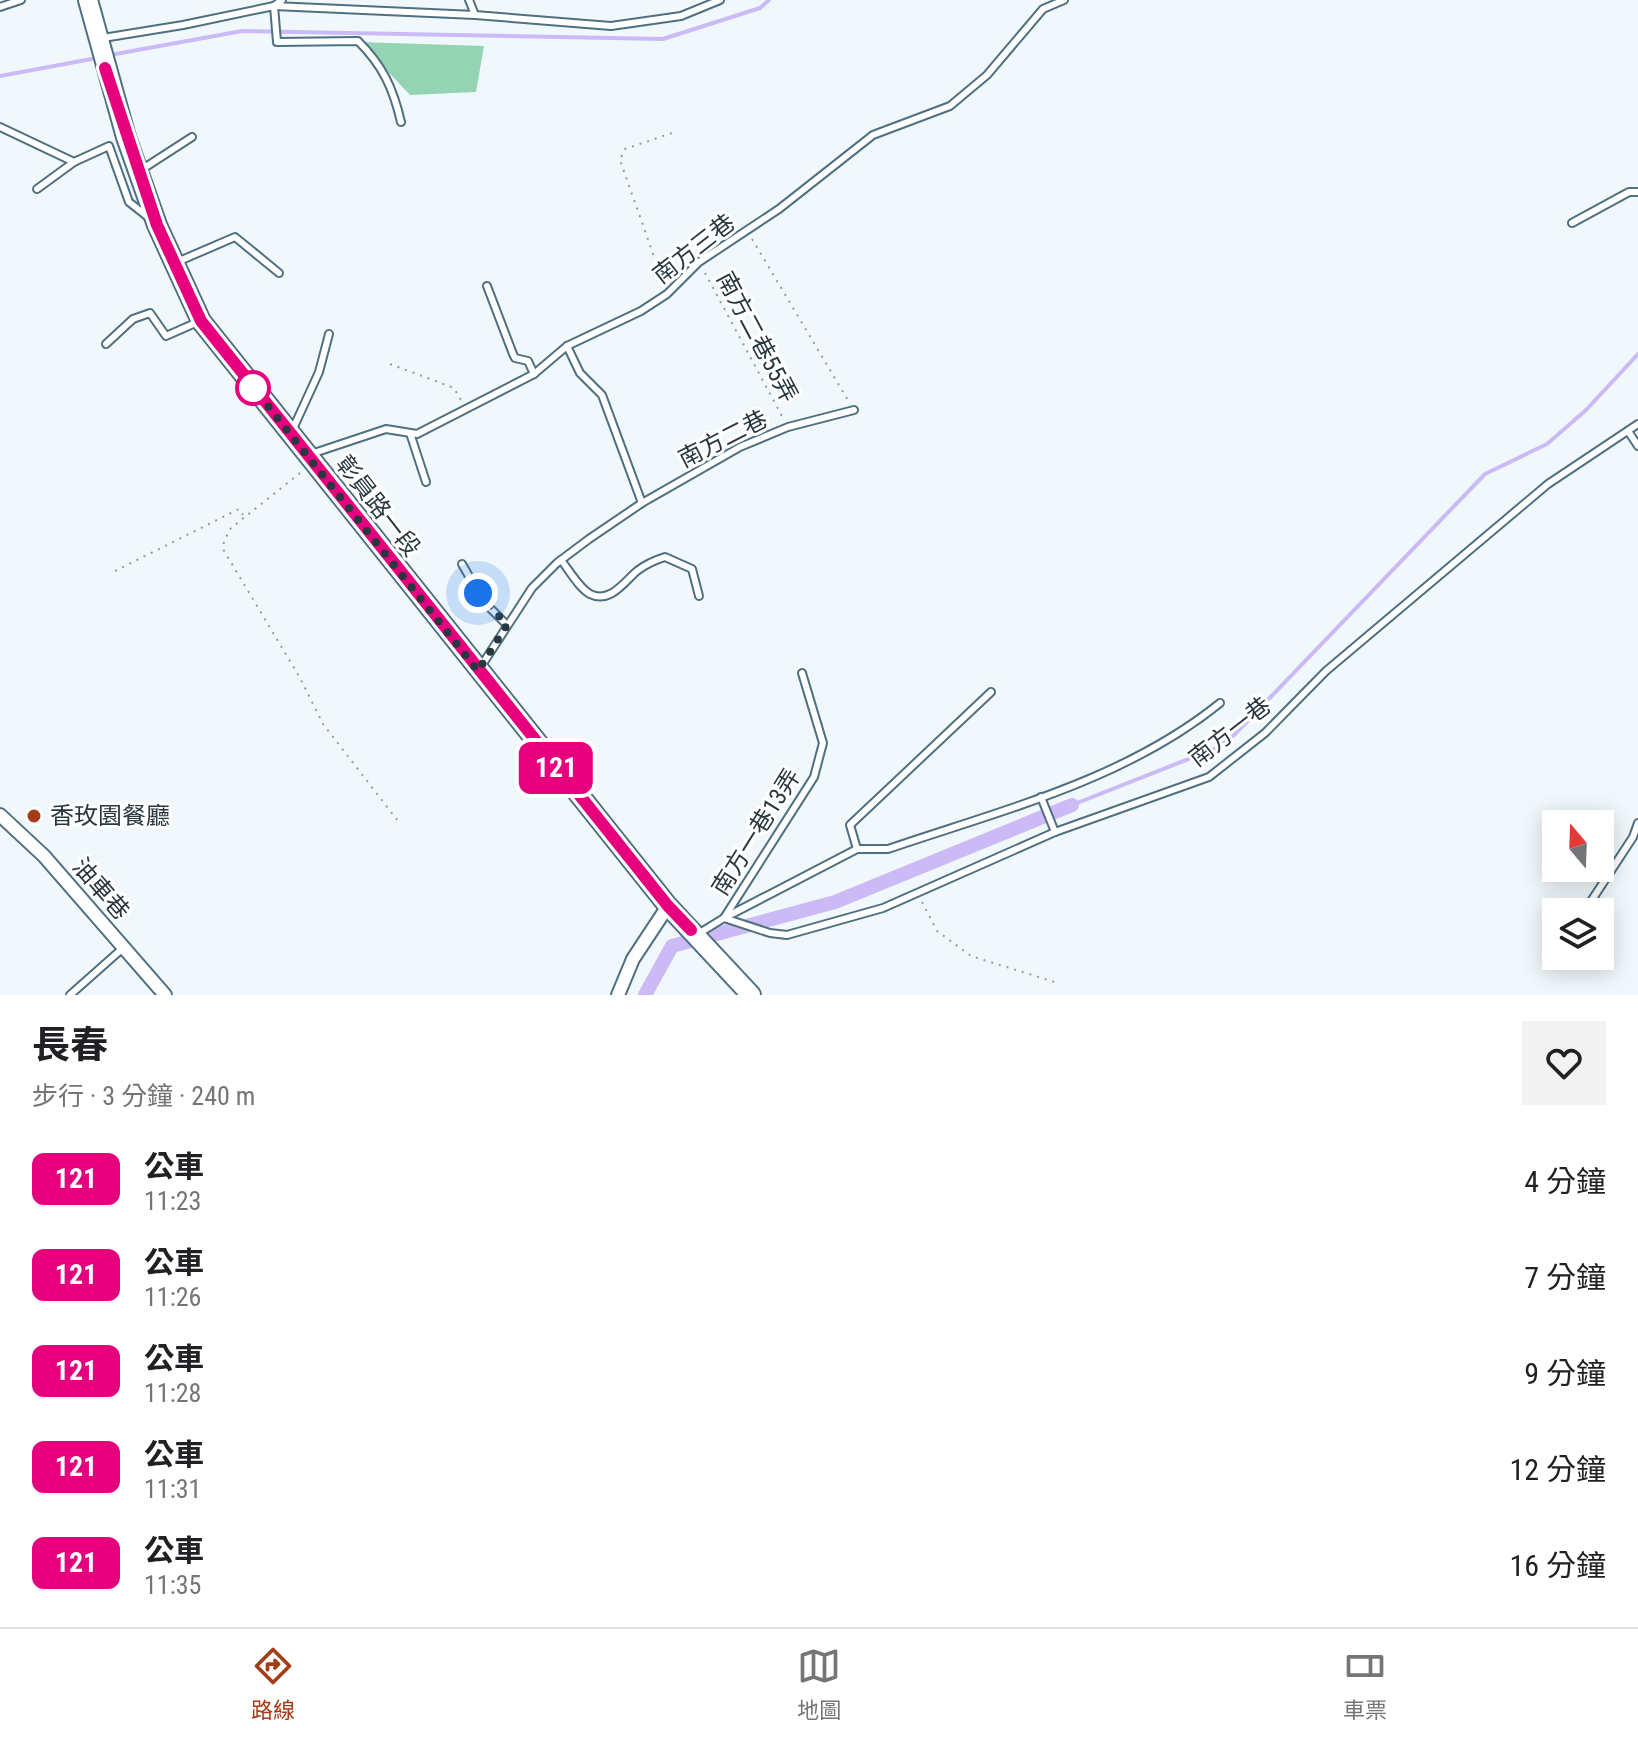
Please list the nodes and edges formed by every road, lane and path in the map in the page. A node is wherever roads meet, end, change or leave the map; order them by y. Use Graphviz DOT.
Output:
graph roads {
  1 [pos="21,0"];
  2 [pos="88,0"];
  3 [pos="282,0"];
  4 [pos="469,0"];
  5 [pos="720,0"];
  6 [pos="1064,0"];
  7 [pos="274,6"];
  8 [pos="0,7"];
  9 [pos="475,15"];
  10 [pos="100,44"];
  11 [pos="401,122"];
  12 [pos="0,127"];
  13 [pos="675,132"];
  14 [pos="192,137"];
  15 [pos="74,162"];
  16 [pos="139,172"];
  17 [pos="37,189"];
  18 [pos="1638,192"];
  19 [pos="1572,223"];
  20 [pos="157,225"];
  21 [pos="747,231"];
  22 [pos="699,262"];
  23 [pos="174,263"];
  24 [pos="279,273"];
  25 [pos="487,286"];
  26 [pos="667,294"];
  27 [pos="201,321"];
  28 [pos="329,334"];
  29 [pos="106,344"];
  30 [pos="567,346"];
  31 [pos="390,364"];
  32 [pos="534,374"];
  33 [pos="466,410"];
  34 [pos="854,410"];
  35 [pos="1638,424"];
  36 [pos="788,427"];
  37 [pos="1628,431"];
  38 [pos="410,433"];
  39 [pos="290,436"];
  40 [pos="1638,446"];
  41 [pos="311,460"];
  42 [pos="426,482"];
  43 [pos="642,503"];
  44 [pos="244,517"];
  45 [pos="561,560"];
  46 [pos="462,564"];
  47 [pos="115,571"];
  48 [pos="699,596"];
  49 [pos="507,625"];
  50 [pos="478,671"];
  51 [pos="802,673"];
  52 [pos="991,692"];
  53 [pos="1220,703"];
  54 [pos="1041,797"];
  55 [pos="0,815"];
  56 [pos="398,821"];
  57 [pos="1638,823"];
  58 [pos="1055,832"];
  59 [pos="857,849"];
  60 [pos="918,893"];
  61 [pos="1593,898"];
  62 [pos="668,906"];
  63 [pos="724,918"];
  64 [pos="693,933"];
  65 [pos="123,948"];
  66 [pos="1058,983"];
  67 [pos="70,995"];
  68 [pos="165,995"];
  69 [pos="618,995"];
  70 [pos="751,995"];
  1 -- 8 [label="lane"];
  2 -- 10 [label="main road"];
  3 -- 7 [label="lane"];
  4 -- 9 [label="lane"];
  5 -- 9 [label="lane"];
  6 -- 21 [label="lane, 南方三巷"];
  7 -- 9 [label="lane"];
  7 -- 10 [label="lane"];
  7 -- 11 [label="lane"];
  10 -- 16 [label="main road, 彰員路一段"];
  12 -- 15 [label="lane"];
  13 -- 26 [label="path"];
  14 -- 16 [label="lane"];
  15 -- 17 [label="lane"];
  15 -- 20 [label="lane"];
  16 -- 20 [label="main road, 彰員路一段"];
  18 -- 19 [label="lane"];
  20 -- 23 [label="main road, 彰員路一段"];
  21 -- 22 [label="lane, 南方三巷"];
  21 -- 34 [label="path"];
  22 -- 26 [label="lane, 南方三巷"];
  22 -- 36 [label="path, 南方二巷55弄"];
  23 -- 24 [label="lane"];
  23 -- 27 [label="main road, 彰員路一段"];
  25 -- 32 [label="lane"];
  26 -- 30 [label="lane, 南方三巷"];
  27 -- 29 [label="lane"];
  27 -- 39 [label="main road, 彰員路一段"];
  28 -- 39 [label="lane"];
  30 -- 32 [label="lane, 南方三巷"];
  30 -- 43 [label="lane"];
  31 -- 33 [label="path"];
  32 -- 33 [label="lane, 南方三巷"];
  33 -- 38 [label="lane, 南方三巷"];
  34 -- 36 [label="lane, 南方二巷"];
  35 -- 37 [label="lane, 南方一巷"];
  36 -- 43 [label="lane, 南方二巷"];
  37 -- 40 [label="lane"];
  37 -- 58 [label="lane, 南方一巷"];
  38 -- 41 [label="lane, 南方三巷"];
  38 -- 42 [label="lane"];
  39 -- 41 [label="main road, 彰員路一段"];
  41 -- 44 [label="path"];
  41 -- 50 [label="main road, 彰員路一段"];
  43 -- 45 [label="lane, 南方二巷"];
  44 -- 47 [label="path"];
  44 -- 56 [label="path"];
  45 -- 48 [label="lane"];
  45 -- 49 [label="lane, 南方二巷"];
  46 -- 49 [label="lane"];
  49 -- 50 [label="lane, 南方二巷"];
  50 -- 62 [label="main road, 彰員路一段"];
  51 -- 63 [label="lane, 南方一巷13弄"];
  52 -- 59 [label="lane"];
  53 -- 54 [label="lane, 南方一巷"];
  54 -- 58 [label="lane"];
  54 -- 59 [label="lane, 南方一巷"];
  55 -- 65 [label="street, 油車巷"];
  57 -- 61 [label="lane"];
  58 -- 60 [label="lane, 南方一巷"];
  59 -- 63 [label="lane, 南方一巷"];
  60 -- 63 [label="lane, 南方一巷"];
  60 -- 66 [label="path"];
  62 -- 64 [label="main road, 彰員路一段"];
  62 -- 69 [label="street"];
  63 -- 64 [label="lane, 南方一巷"];
  64 -- 70 [label="main road, 彰員路一段"];
  65 -- 67 [label="lane"];
  65 -- 68 [label="street, 油車巷"];
}
